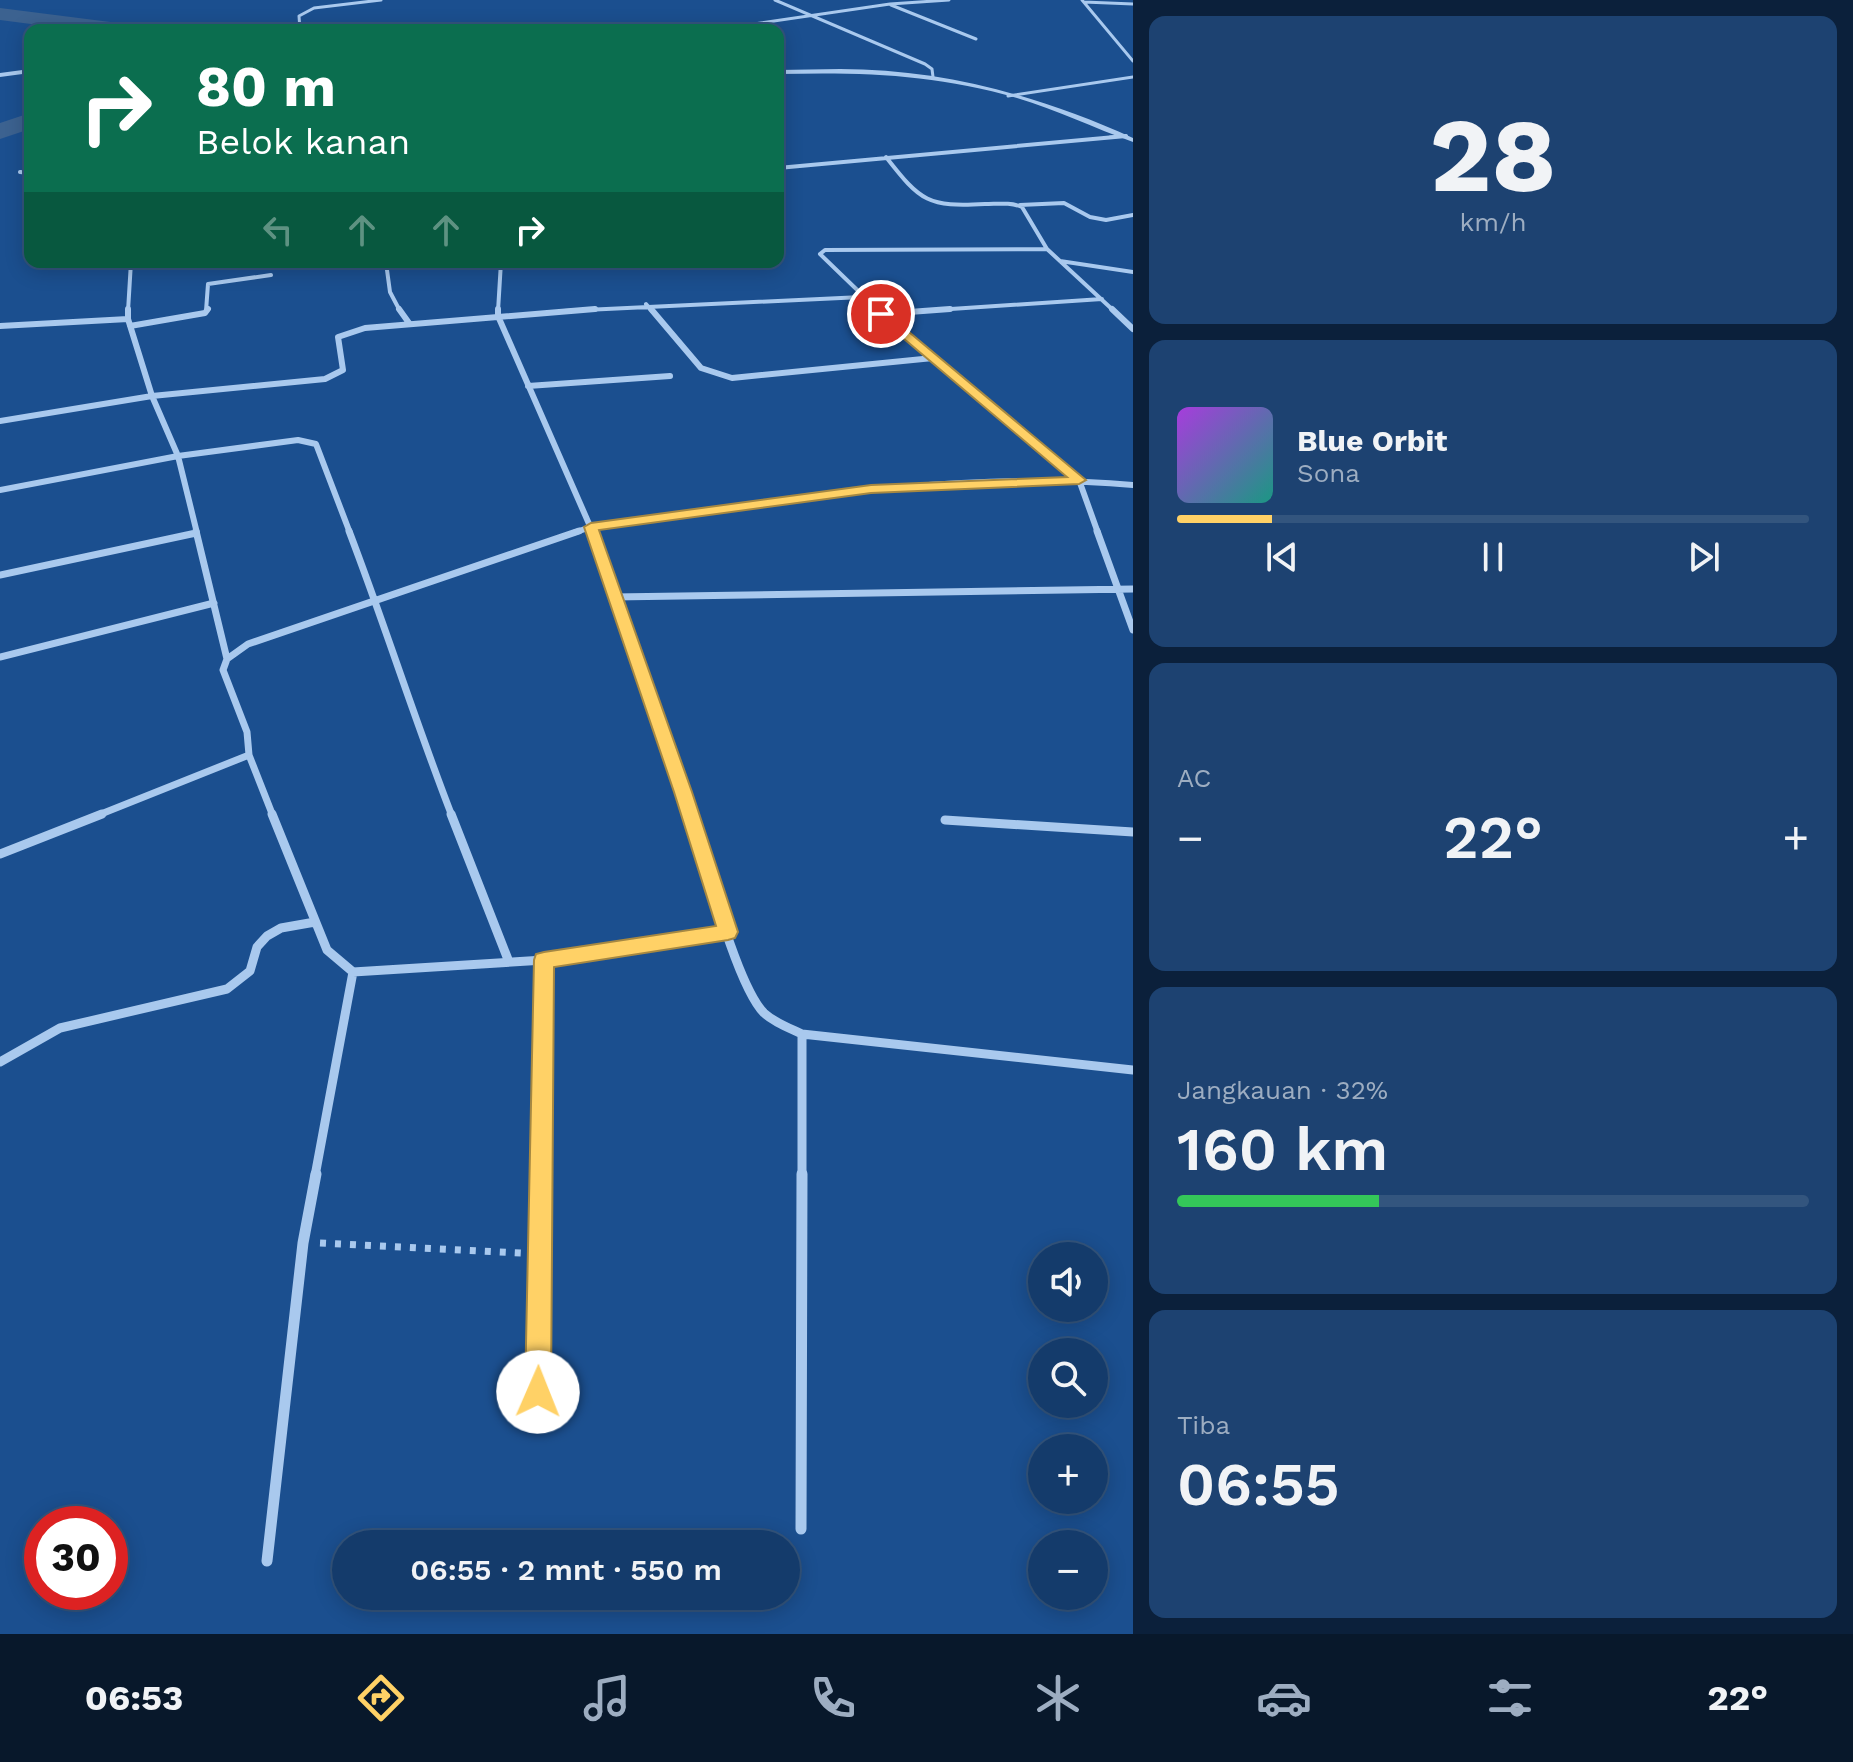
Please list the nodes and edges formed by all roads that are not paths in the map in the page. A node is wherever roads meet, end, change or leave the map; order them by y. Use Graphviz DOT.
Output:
graph roads {
  1 [pos="381,0"];
  2 [pos="775,0"];
  3 [pos="880,0"];
  4 [pos="949,0"];
  5 [pos="1083,1"];
  6 [pos="890,4"];
  7 [pos="1133,4"];
  8 [pos="811,14"];
  9 [pos="300,24"];
  10 [pos="750,24"];
  11 [pos="976,39"];
  12 [pos="1133,61"];
  13 [pos="24,72"];
  14 [pos="784,72"];
  15 [pos="0,75"];
  16 [pos="933,77"];
  17 [pos="1133,77"];
  18 [pos="1008,96"];
  19 [pos="1130,138"];
  20 [pos="886,157"];
  21 [pos="784,167"];
  22 [pos="20,172"];
  23 [pos="24,172"];
  24 [pos="1019,205"];
  25 [pos="1133,215"];
  26 [pos="1047,249"];
  27 [pos="1060,261"];
  28 [pos="129,268"];
  29 [pos="501,268"];
  30 [pos="387,270"];
  31 [pos="1133,272"];
  32 [pos="271,275"];
  33 [pos="862,297"];
  34 [pos="1102,299"];
  35 [pos="646,304"];
  36 [pos="881,314"];
  37 [pos="498,316"];
  38 [pos="129,322"];
  39 [pos="409,323"];
  40 [pos="0,326"];
  41 [pos="1133,329"];
  42 [pos="933,358"];
  43 [pos="670,376"];
  44 [pos="528,386"];
  45 [pos="152,396"];
  46 [pos="0,421"];
  47 [pos="178,456"];
  48 [pos="1079,480"];
  49 [pos="1133,485"];
  50 [pos="0,490"];
  51 [pos="591,527"];
  52 [pos="196,533"];
  53 [pos="0,575"];
  54 [pos="1118,589"];
  55 [pos="1133,589"];
  56 [pos="614,597"];
  57 [pos="376,602"];
  58 [pos="214,603"];
  59 [pos="1133,630"];
  60 [pos="0,657"];
  61 [pos="227,659"];
  62 [pos="249,755"];
  63 [pos="945,820"];
  64 [pos="1133,832"];
  65 [pos="0,854"];
  66 [pos="315,922"];
  67 [pos="728,932"];
  68 [pos="544,960"];
  69 [pos="509,962"];
  70 [pos="353,972"];
  71 [pos="802,1034"];
  72 [pos="0,1062"];
  73 [pos="1133,1070"];
  74 [pos="537,1419"];
  75 [pos="801,1529"];
  76 [pos="267,1561"];
  1 -- 9 [label="street"];
  2 -- 8 [label="street"];
  3 -- 6 [label="street"];
  4 -- 6 [label="street"];
  5 -- 7 [label="street"];
  5 -- 12 [label="street"];
  6 -- 8 [label="street"];
  6 -- 11 [label="street"];
  8 -- 10 [label="street"];
  8 -- 16 [label="street"];
  13 -- 15 [label="street"];
  14 -- 16 [label="street"];
  16 -- 18 [label="street"];
  17 -- 18 [label="street"];
  18 -- 19 [label="street"];
  19 -- 20 [label="street"];
  20 -- 21 [label="street"];
  20 -- 24 [label="street"];
  22 -- 23 [label="street"];
  24 -- 25 [label="street"];
  24 -- 26 [label="street"];
  26 -- 27 [label="street"];
  26 -- 33 [label="street"];
  27 -- 31 [label="street"];
  27 -- 34 [label="street"];
  28 -- 38 [label="street"];
  29 -- 37 [label="street"];
  30 -- 39 [label="street"];
  32 -- 38 [label="street"];
  33 -- 35 [label="street"];
  33 -- 36 [label="street"];
  34 -- 36 [label="street"];
  34 -- 41 [label="street"];
  35 -- 37 [label="street"];
  35 -- 42 [label="street"];
  36 -- 42 [label="street"];
  37 -- 39 [label="street"];
  37 -- 44 [label="street"];
  38 -- 40 [label="street"];
  38 -- 45 [label="street"];
  39 -- 45 [label="street"];
  42 -- 48 [label="street"];
  43 -- 44 [label="street"];
  44 -- 51 [label="street"];
  45 -- 46 [label="street"];
  45 -- 47 [label="street"];
  47 -- 50 [label="street"];
  47 -- 52 [label="street"];
  47 -- 57 [label="street"];
  48 -- 49 [label="street"];
  48 -- 51 [label="street"];
  48 -- 54 [label="street"];
  51 -- 56 [label="street"];
  51 -- 57 [label="street"];
  52 -- 53 [label="street"];
  52 -- 58 [label="street"];
  54 -- 55 [label="street"];
  54 -- 56 [label="street"];
  54 -- 59 [label="street"];
  56 -- 67 [label="street"];
  57 -- 61 [label="street"];
  57 -- 69 [label="street"];
  58 -- 60 [label="street"];
  58 -- 61 [label="street"];
  61 -- 62 [label="street"];
  62 -- 65 [label="street"];
  62 -- 66 [label="street"];
  63 -- 64 [label="street"];
  66 -- 70 [label="street"];
  66 -- 72 [label="street"];
  67 -- 68 [label="street"];
  67 -- 71 [label="street"];
  68 -- 69 [label="street"];
  68 -- 74 [label="street"];
  69 -- 70 [label="street"];
  70 -- 76 [label="street"];
  71 -- 73 [label="street"];
  71 -- 75 [label="street"];
}
